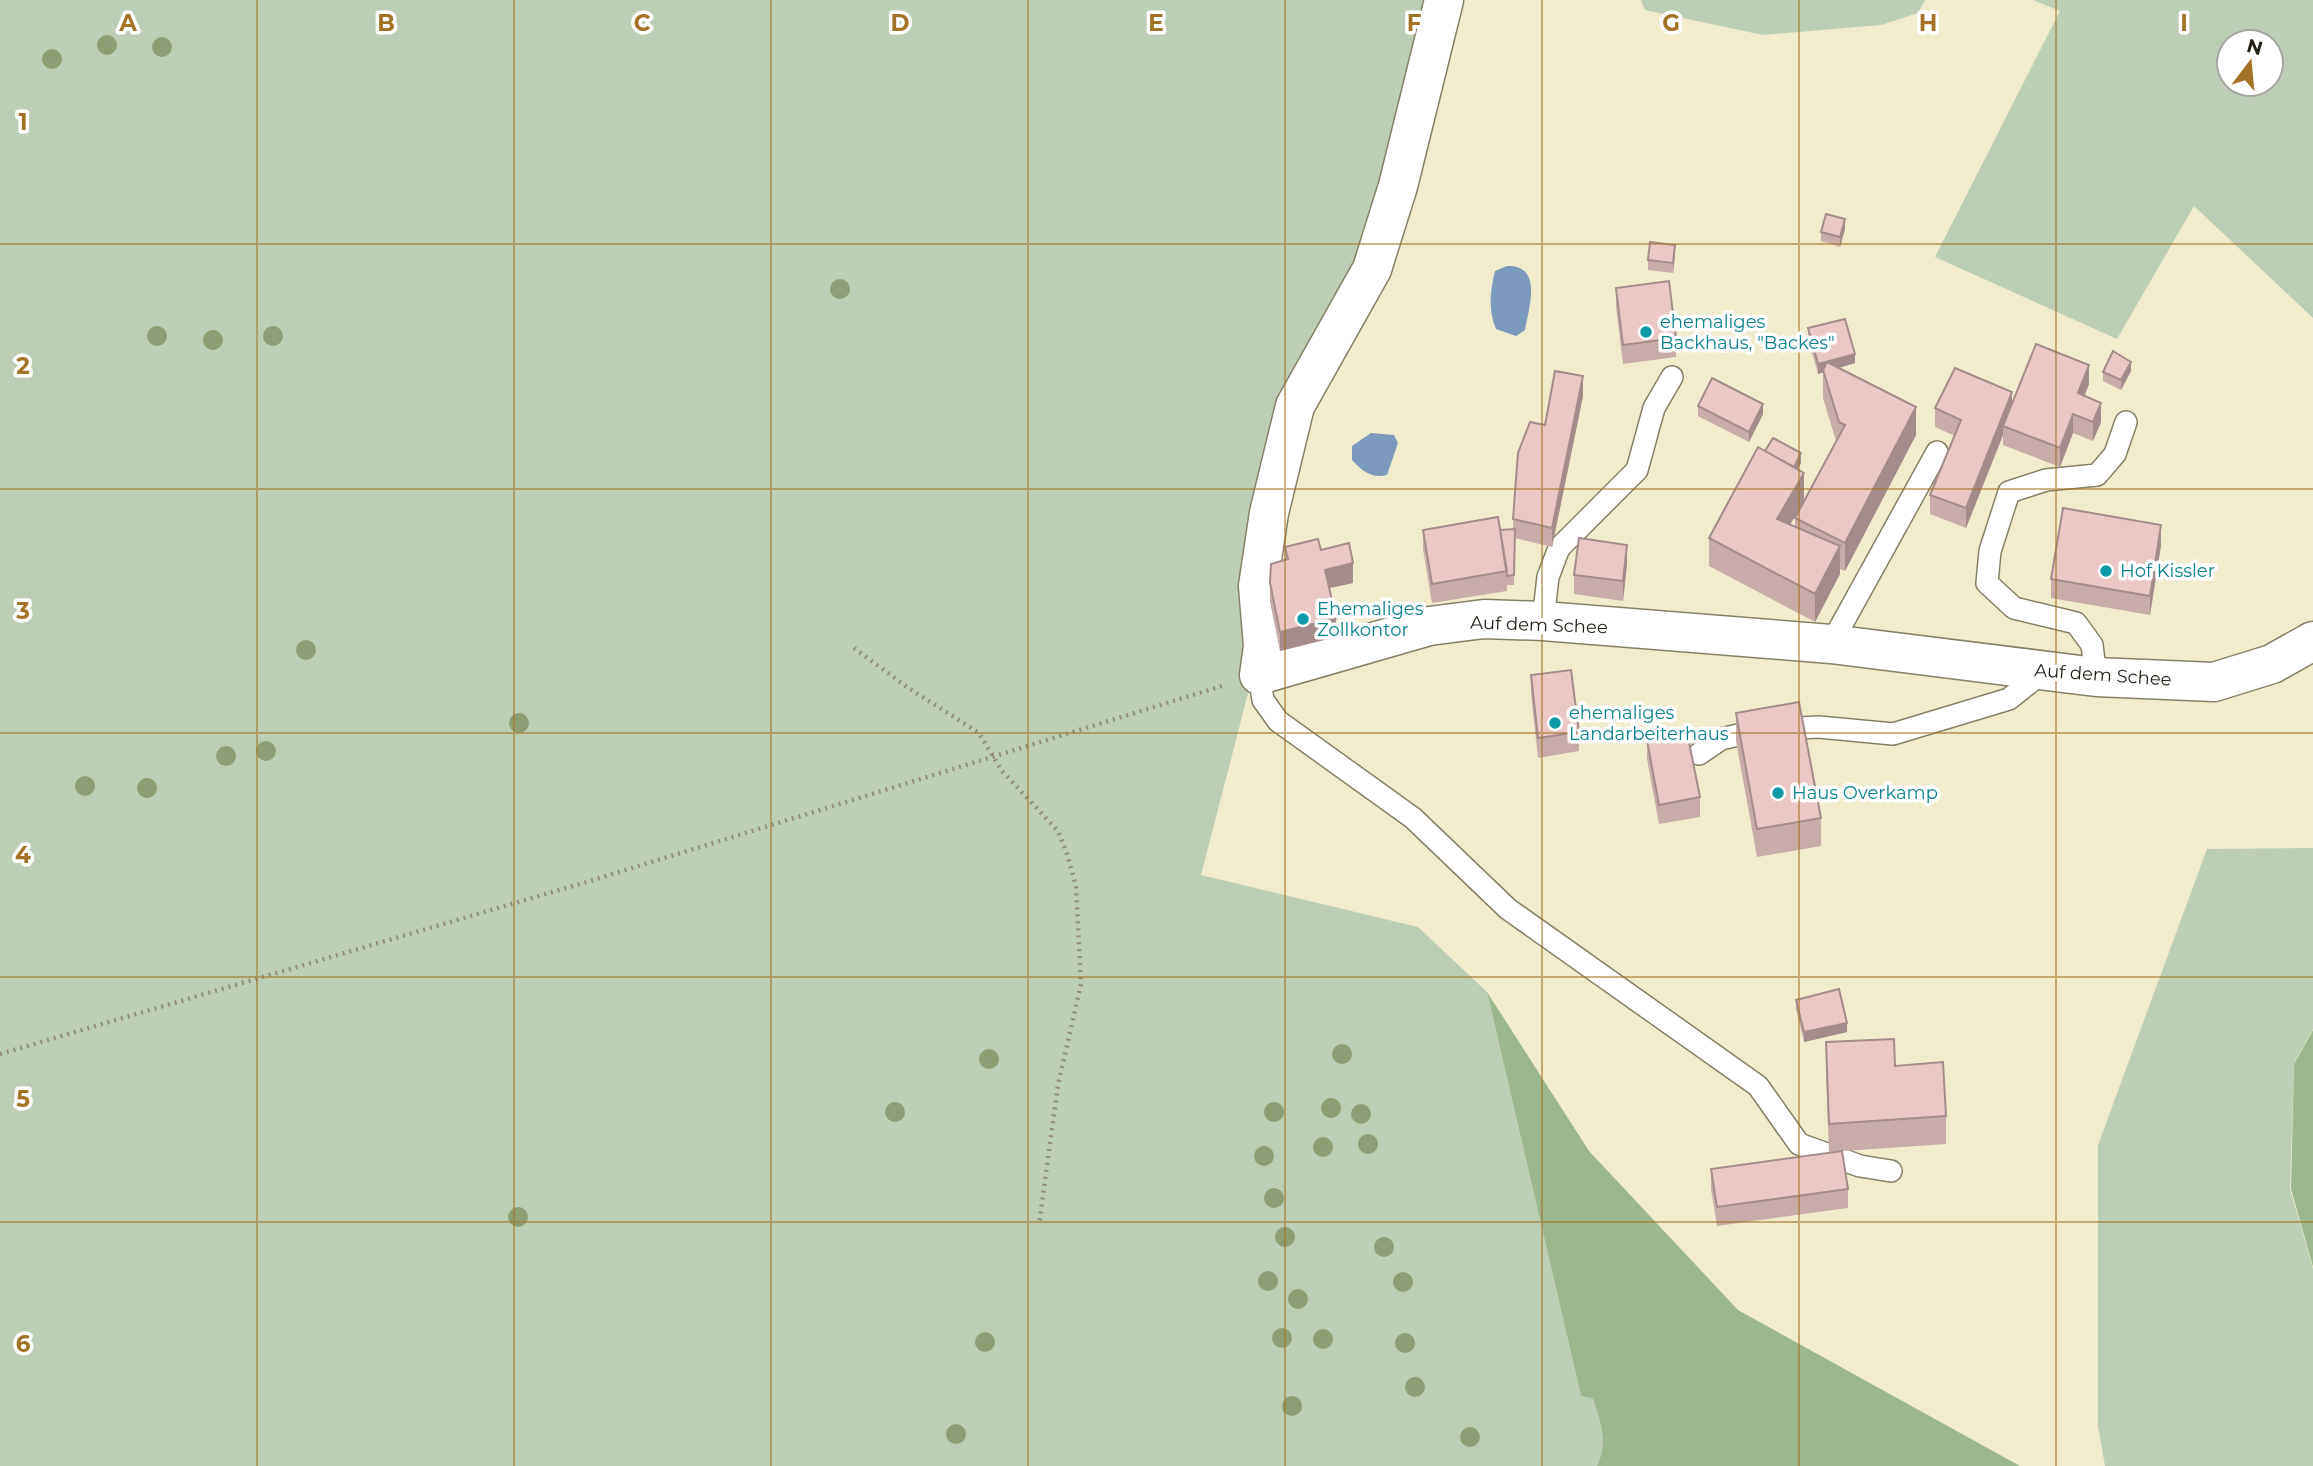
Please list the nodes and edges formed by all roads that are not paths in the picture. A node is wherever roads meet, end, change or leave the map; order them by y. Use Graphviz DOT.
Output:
graph roads {
  1 [pos="1444,0"];
  2 [pos="1672,376"];
  3 [pos="2126,422"];
  4 [pos="1937,452"];
  5 [pos="1543,621"];
  6 [pos="2313,641"];
  7 [pos="1831,644"];
  8 [pos="2043,672"];
  9 [pos="1259,675"];
  10 [pos="2096,677"];
  11 [pos="1699,754"];
  12 [pos="1891,1171"];
  1 -- 9 [label="street"];
  2 -- 5 [label="lane"];
  3 -- 10 [label="lane"];
  4 -- 7 [label="lane"];
  5 -- 7 [label="street, Auf dem Schee"];
  5 -- 9 [label="street, Auf dem Schee"];
  6 -- 10 [label="street, Auf dem Schee"];
  7 -- 8 [label="street, Auf dem Schee"];
  8 -- 10 [label="street, Auf dem Schee"];
  8 -- 11 [label="lane"];
  9 -- 12 [label="lane"];
}
